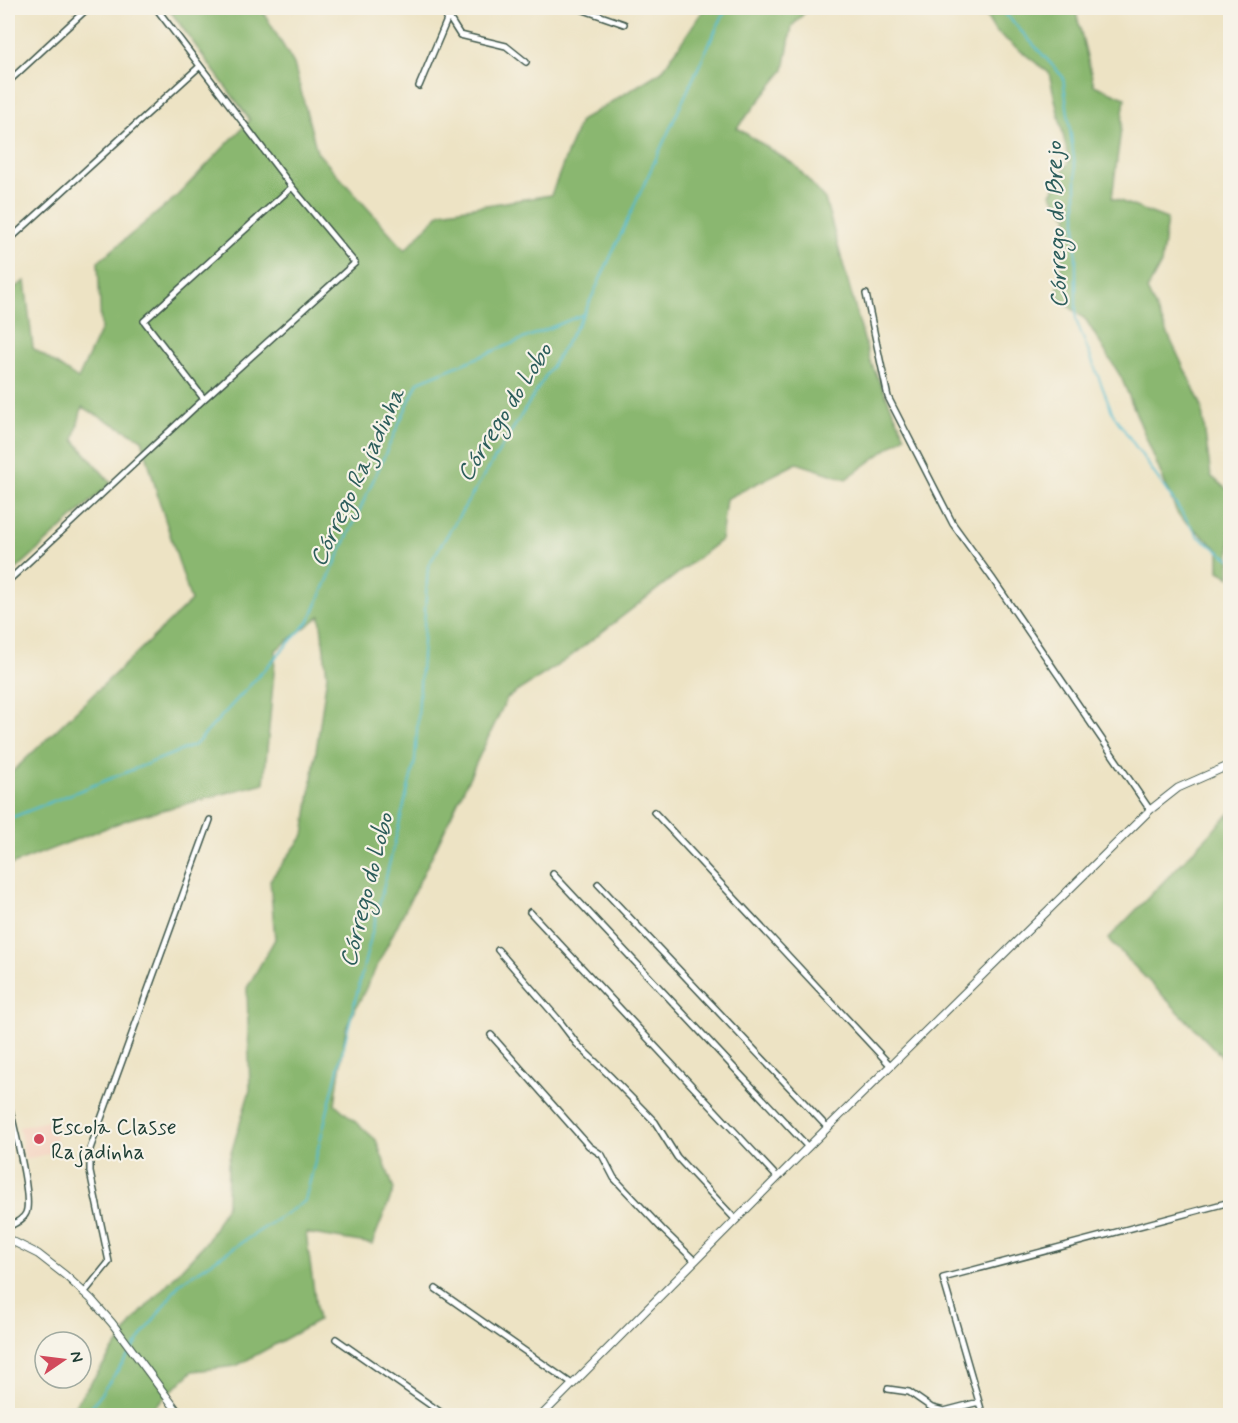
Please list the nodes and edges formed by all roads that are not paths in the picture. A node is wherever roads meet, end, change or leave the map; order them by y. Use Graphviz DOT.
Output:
graph roads {
  1 [pos="88,8"];
  2 [pos="156,8"];
  3 [pos="452,8"];
  4 [pos="579,8"];
  5 [pos="448,16"];
  6 [pos="624,24"];
  7 [pos="526,62"];
  8 [pos="200,66"];
  9 [pos="8,82"];
  10 [pos="419,86"];
  11 [pos="292,187"];
  12 [pos="8,241"];
  13 [pos="866,294"];
  14 [pos="204,399"];
  15 [pos="8,581"];
  16 [pos="1230,765"];
  17 [pos="1150,810"];
  18 [pos="654,812"];
  19 [pos="210,820"];
  20 [pos="553,873"];
  21 [pos="598,884"];
  22 [pos="530,912"];
  23 [pos="498,950"];
  24 [pos="492,1035"];
  25 [pos="891,1066"];
  26 [pos="8,1100"];
  27 [pos="828,1128"];
  28 [pos="808,1147"];
  29 [pos="778,1178"];
  30 [pos="1230,1202"];
  31 [pos="736,1220"];
  32 [pos="8,1227"];
  33 [pos="8,1239"];
  34 [pos="694,1261"];
  35 [pos="436,1289"];
  36 [pos="84,1293"];
  37 [pos="336,1339"];
  38 [pos="572,1384"];
  39 [pos="888,1389"];
  40 [pos="979,1402"];
  41 [pos="181,1416"];
  42 [pos="446,1416"];
  43 [pos="541,1416"];
  44 [pos="983,1416"];
  1 -- 9 [label="street"];
  2 -- 8 [label="street"];
  3 -- 5 [label="street"];
  4 -- 6 [label="street"];
  5 -- 7 [label="street"];
  5 -- 10 [label="street"];
  8 -- 11 [label="street"];
  8 -- 12 [label="street"];
  11 -- 14 [label="street"];
  11 -- 14 [label="street"];
  13 -- 17 [label="street"];
  14 -- 15 [label="street"];
  16 -- 17 [label="street"];
  17 -- 25 [label="street"];
  18 -- 25 [label="street"];
  19 -- 36 [label="street"];
  20 -- 28 [label="street"];
  21 -- 27 [label="street"];
  22 -- 29 [label="street"];
  23 -- 31 [label="street"];
  24 -- 34 [label="street"];
  25 -- 27 [label="street"];
  26 -- 32 [label="street"];
  27 -- 28 [label="street"];
  28 -- 29 [label="street"];
  29 -- 31 [label="street"];
  30 -- 40 [label="street"];
  31 -- 34 [label="street"];
  33 -- 36 [label="street"];
  34 -- 38 [label="street"];
  35 -- 38 [label="street"];
  36 -- 41 [label="street"];
  37 -- 42 [label="street"];
  38 -- 43 [label="street"];
  39 -- 40 [label="street"];
  40 -- 44 [label="street"];
}
